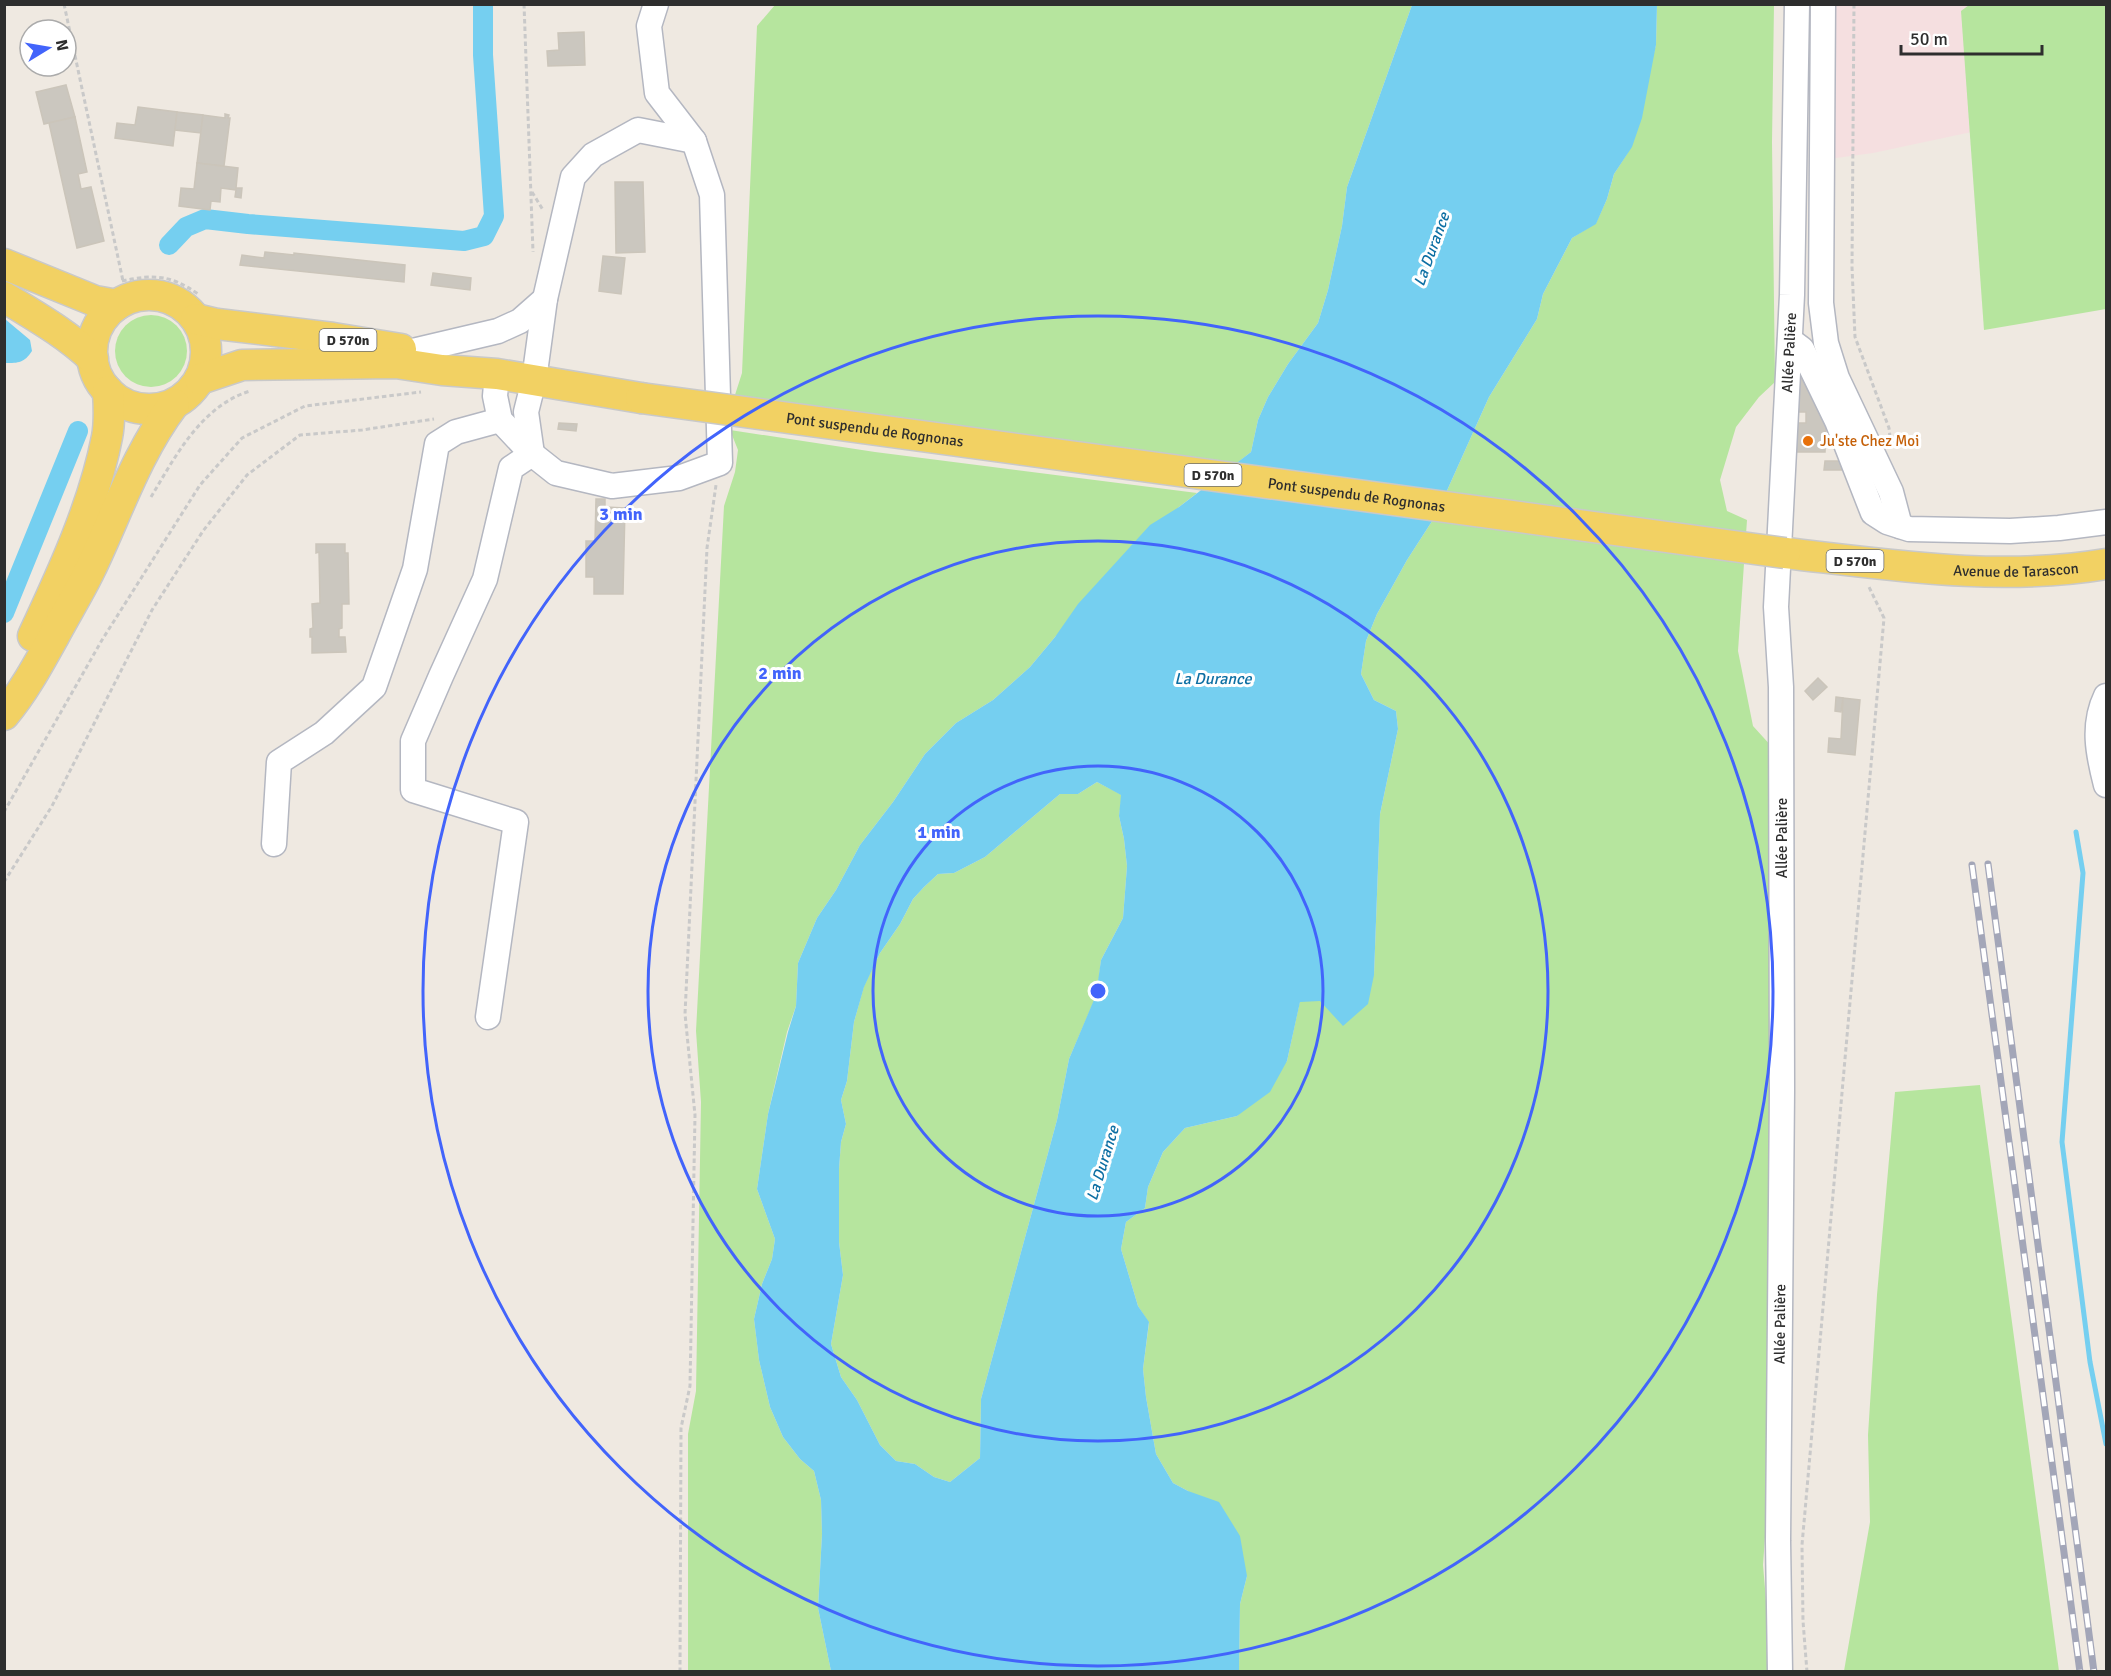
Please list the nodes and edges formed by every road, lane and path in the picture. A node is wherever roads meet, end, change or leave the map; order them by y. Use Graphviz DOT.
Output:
graph roads {
  1 [pos="64,4"];
  2 [pos="524,4"];
  3 [pos="656,4"];
  4 [pos="1797,4"];
  5 [pos="1823,4"];
  6 [pos="1854,4"];
  7 [pos="693,141"];
  8 [pos="533,253"];
  9 [pos="4,264"];
  10 [pos="4,297"];
  11 [pos="545,300"];
  12 [pos="122,302"];
  13 [pos="196,320"];
  14 [pos="1790,340"];
  15 [pos="413,351"];
  16 [pos="93,359"];
  17 [pos="497,374"];
  18 [pos="200,379"];
  19 [pos="534,380"];
  20 [pos="108,391"];
  21 [pos="423,392"];
  22 [pos="243,393"];
  23 [pos="174,404"];
  24 [pos="439,418"];
  25 [pos="500,420"];
  26 [pos="1890,439"];
  27 [pos="532,454"];
  28 [pos="174,459"];
  29 [pos="720,463"];
  30 [pos="2106,522"];
  31 [pos="1900,526"];
  32 [pos="1857,561"];
  33 [pos="2106,564"];
  34 [pos="2106,696"];
  35 [pos="4,699"];
  36 [pos="4,715"];
  37 [pos="2106,785"];
  38 [pos="4,812"];
  39 [pos="274,844"];
  40 [pos="4,882"];
  41 [pos="489,1017"];
  42 [pos="680,1671"];
  43 [pos="1780,1671"];
  44 [pos="1807,1671"];
  1 -- 12 [label="path"];
  2 -- 8 [label="path"];
  3 -- 7 [label="street"];
  4 -- 14 [label="street, Allée Palière"];
  5 -- 31 [label="street"];
  6 -- 26 [label="path"];
  7 -- 11 [label="street"];
  7 -- 29 [label="street"];
  9 -- 12 [label="main road"];
  10 -- 16 [label="main road"];
  11 -- 15 [label="street"];
  11 -- 19 [label="street"];
  12 -- 13 [label="main road"];
  12 -- 16 [label="main road"];
  13 -- 15 [label="main road, D 570n"];
  13 -- 18 [label="main road"];
  14 -- 31 [label="street"];
  14 -- 43 [label="street, Allée Palière"];
  15 -- 17 [label="main road, D 570n"];
  16 -- 20 [label="main road"];
  17 -- 18 [label="main road, D 570n"];
  17 -- 19 [label="main road, D 570n"];
  17 -- 25 [label="street"];
  18 -- 23 [label="main road"];
  19 -- 27 [label="street"];
  19 -- 32 [label="main road, Pont suspendu de Rognonas / D 570n, bridge"];
  20 -- 23 [label="main road"];
  20 -- 35 [label="main road"];
  21 -- 38 [label="path"];
  22 -- 28 [label="path"];
  23 -- 36 [label="main road"];
  24 -- 40 [label="path"];
  25 -- 27 [label="street"];
  25 -- 39 [label="street"];
  27 -- 29 [label="street"];
  27 -- 41 [label="street"];
  29 -- 42 [label="path"];
  30 -- 31 [label="street"];
  32 -- 33 [label="main road, Avenue de Tarascon / D 570n"];
  32 -- 44 [label="path"];
  34 -- 37 [label="street"];
}
